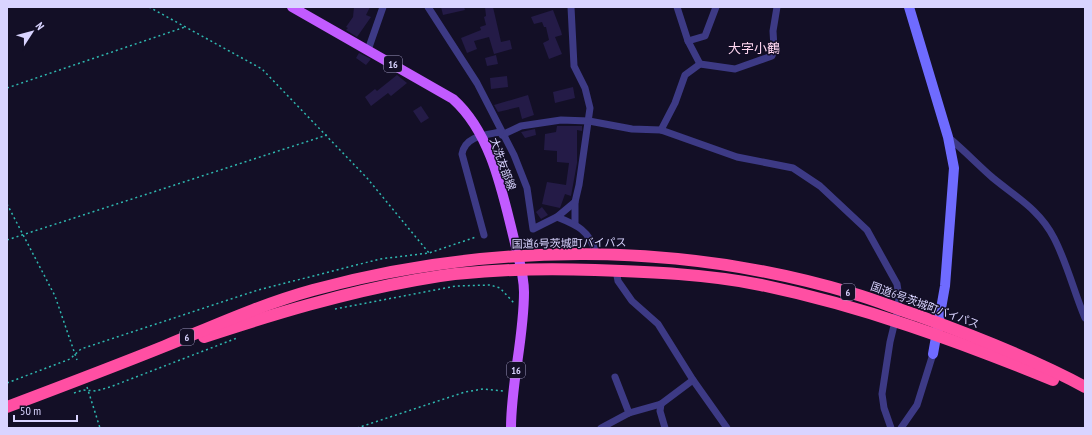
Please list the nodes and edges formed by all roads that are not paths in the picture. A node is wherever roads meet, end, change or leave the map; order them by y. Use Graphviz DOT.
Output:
graph roads {
  1 [pos="292,7"];
  2 [pos="383,7"];
  3 [pos="428,7"];
  4 [pos="571,7"];
  5 [pos="678,7"];
  6 [pos="716,7"];
  7 [pos="777,7"];
  8 [pos="909,7"];
  9 [pos="688,41"];
  10 [pos="368,50"];
  11 [pos="700,64"];
  12 [pos="589,121"];
  13 [pos="661,130"];
  14 [pos="501,133"];
  15 [pos="481,136"];
  16 [pos="948,137"];
  17 [pos="575,202"];
  18 [pos="556,217"];
  19 [pos="575,224"];
  20 [pos="484,235"];
  21 [pos="596,253"];
  22 [pos="518,256"];
  23 [pos="521,269"];
  24 [pos="616,270"];
  25 [pos="896,315"];
  26 [pos="1085,318"];
  27 [pos="933,354"];
  28 [pos="97,374"];
  29 [pos="615,377"];
  30 [pos="693,380"];
  31 [pos="1085,387"];
  32 [pos="1085,393"];
  33 [pos="661,404"];
  34 [pos="7,407"];
  35 [pos="629,413"];
  36 [pos="511,428"];
  37 [pos="601,428"];
  38 [pos="665,428"];
  39 [pos="727,428"];
  40 [pos="891,428"];
  41 [pos="901,428"];
  1 -- 10 [label="main road, 大洗友部線 / 16"];
  2 -- 10 [label="street"];
  3 -- 14 [label="street"];
  4 -- 12 [label="street"];
  5 -- 9 [label="street"];
  6 -- 9 [label="street"];
  7 -- 11 [label="street"];
  8 -- 16 [label="street"];
  9 -- 11 [label="street"];
  10 -- 15 [label="main road, 大洗友部線 / 16"];
  11 -- 13 [label="street"];
  12 -- 13 [label="street"];
  12 -- 14 [label="street"];
  12 -- 17 [label="street"];
  13 -- 25 [label="street"];
  14 -- 15 [label="street"];
  14 -- 18 [label="street"];
  15 -- 20 [label="street"];
  15 -- 22 [label="main road, 大洗友部線 / 16"];
  16 -- 26 [label="street"];
  16 -- 27 [label="street"];
  17 -- 18 [label="street"];
  17 -- 19 [label="street"];
  18 -- 19 [label="street"];
  19 -- 21 [label="street"];
  21 -- 22 [label="highway, 国道6号茨城町バイパス / 6"];
  21 -- 25 [label="highway, 国道6号茨城町バイパス / 6"];
  22 -- 23 [label="main road, 大洗友部線 / 16"];
  22 -- 28 [label="highway, 国道6号茨城町バイパス / 6"];
  23 -- 24 [label="highway, 国道6号茨城町バイパス"];
  23 -- 28 [label="highway, 国道6号茨城町バイパス"];
  23 -- 36 [label="main road, 大洗友部線 / 16"];
  24 -- 25 [label="highway, 国道6号茨城町バイパス"];
  24 -- 30 [label="street"];
  25 -- 31 [label="highway, 国道6号茨城町バイパス / 6"];
  25 -- 32 [label="highway, 国道6号茨城町バイパス"];
  25 -- 40 [label="street"];
  27 -- 41 [label="street"];
  28 -- 34 [label="highway, 国道6号茨城町バイパス / 6"];
  29 -- 35 [label="street"];
  30 -- 33 [label="street"];
  30 -- 39 [label="street"];
  33 -- 35 [label="street"];
  33 -- 38 [label="street"];
  35 -- 37 [label="street"];
}
